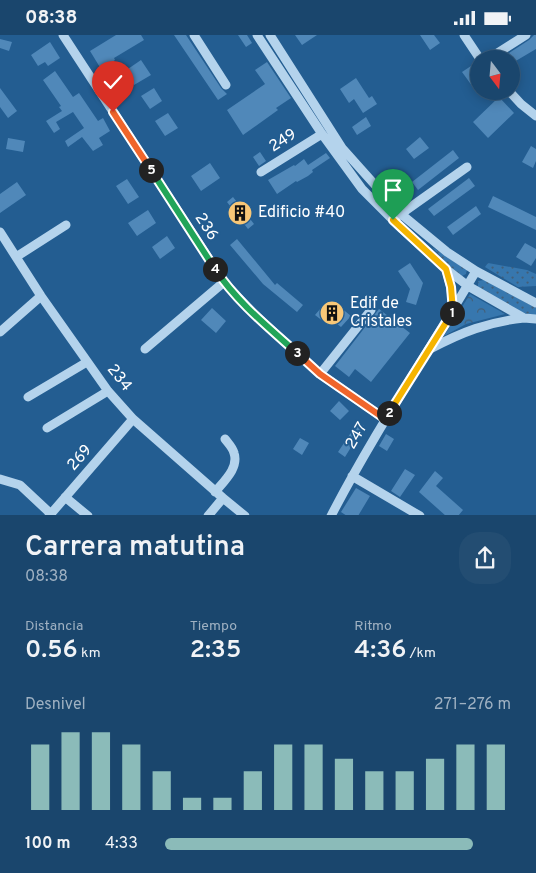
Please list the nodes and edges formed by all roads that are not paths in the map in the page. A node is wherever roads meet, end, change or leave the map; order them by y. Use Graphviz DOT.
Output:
graph roads {
  1 [pos="64,35"];
  2 [pos="194,35"];
  3 [pos="257,35"];
  4 [pos="270,35"];
  5 [pos="464,35"];
  6 [pos="526,35"];
  7 [pos="474,50"];
  8 [pos="502,50"];
  9 [pos="226,85"];
  10 [pos="517,100"];
  11 [pos="536,116"];
  12 [pos="322,135"];
  13 [pos="467,167"];
  14 [pos="261,172"];
  15 [pos="397,217"];
  16 [pos="66,225"];
  17 [pos="0,232"];
  18 [pos="4,245"];
  19 [pos="16,257"];
  20 [pos="446,269"];
  21 [pos="476,271"];
  22 [pos="224,282"];
  23 [pos="468,286"];
  24 [pos="536,293"];
  25 [pos="519,294"];
  26 [pos="41,295"];
  27 [pos="536,303"];
  28 [pos="372,310"];
  29 [pos="453,311"];
  30 [pos="524,318"];
  31 [pos="536,319"];
  32 [pos="0,332"];
  33 [pos="145,349"];
  34 [pos="430,349"];
  35 [pos="87,361"];
  36 [pos="320,374"];
  37 [pos="108,391"];
  38 [pos="28,397"];
  39 [pos="133,419"];
  40 [pos="385,419"];
  41 [pos="47,427"];
  42 [pos="225,439"];
  43 [pos="352,476"];
  44 [pos="0,479"];
  45 [pos="215,492"];
  46 [pos="66,497"];
  47 [pos="223,499"];
  48 [pos="50,515"];
  49 [pos="88,515"];
  50 [pos="208,515"];
  51 [pos="246,515"];
  52 [pos="331,515"];
  53 [pos="420,515"];
  1 -- 22 [label="street, 236"];
  2 -- 9 [label="street"];
  3 -- 12 [label="street"];
  4 -- 15 [label="street"];
  5 -- 7 [label="street"];
  6 -- 8 [label="street"];
  10 -- 11 [label="street"];
  12 -- 14 [label="street, 249"];
  12 -- 15 [label="street"];
  13 -- 15 [label="street"];
  15 -- 20 [label="street"];
  15 -- 21 [label="street"];
  16 -- 19 [label="street"];
  17 -- 18 [label="street, 234"];
  18 -- 19 [label="street, 234"];
  19 -- 26 [label="street, 234"];
  20 -- 23 [label="street"];
  20 -- 29 [label="street"];
  21 -- 23 [label="street, 247"];
  21 -- 25 [label="street"];
  22 -- 33 [label="street"];
  22 -- 36 [label="street, 236"];
  23 -- 29 [label="street, 247"];
  23 -- 30 [label="street"];
  24 -- 25 [label="street"];
  25 -- 27 [label="street"];
  26 -- 32 [label="street"];
  26 -- 35 [label="street, 234"];
  28 -- 36 [label="street"];
  29 -- 34 [label="street, 247"];
  30 -- 31 [label="street"];
  30 -- 34 [label="street, 247"];
  34 -- 40 [label="street, 247"];
  35 -- 37 [label="street, 234"];
  35 -- 38 [label="street"];
  36 -- 40 [label="street, 236"];
  37 -- 39 [label="street, 234"];
  37 -- 41 [label="street"];
  39 -- 45 [label="street, 234"];
  39 -- 46 [label="street, 269"];
  40 -- 43 [label="street, 247"];
  42 -- 45 [label="street"];
  43 -- 52 [label="street, 247"];
  43 -- 53 [label="street"];
  44 -- 48 [label="street"];
  45 -- 47 [label="street, 234"];
  46 -- 48 [label="street, 269"];
  46 -- 49 [label="street"];
  47 -- 50 [label="street"];
  47 -- 51 [label="street, 234"];
}
